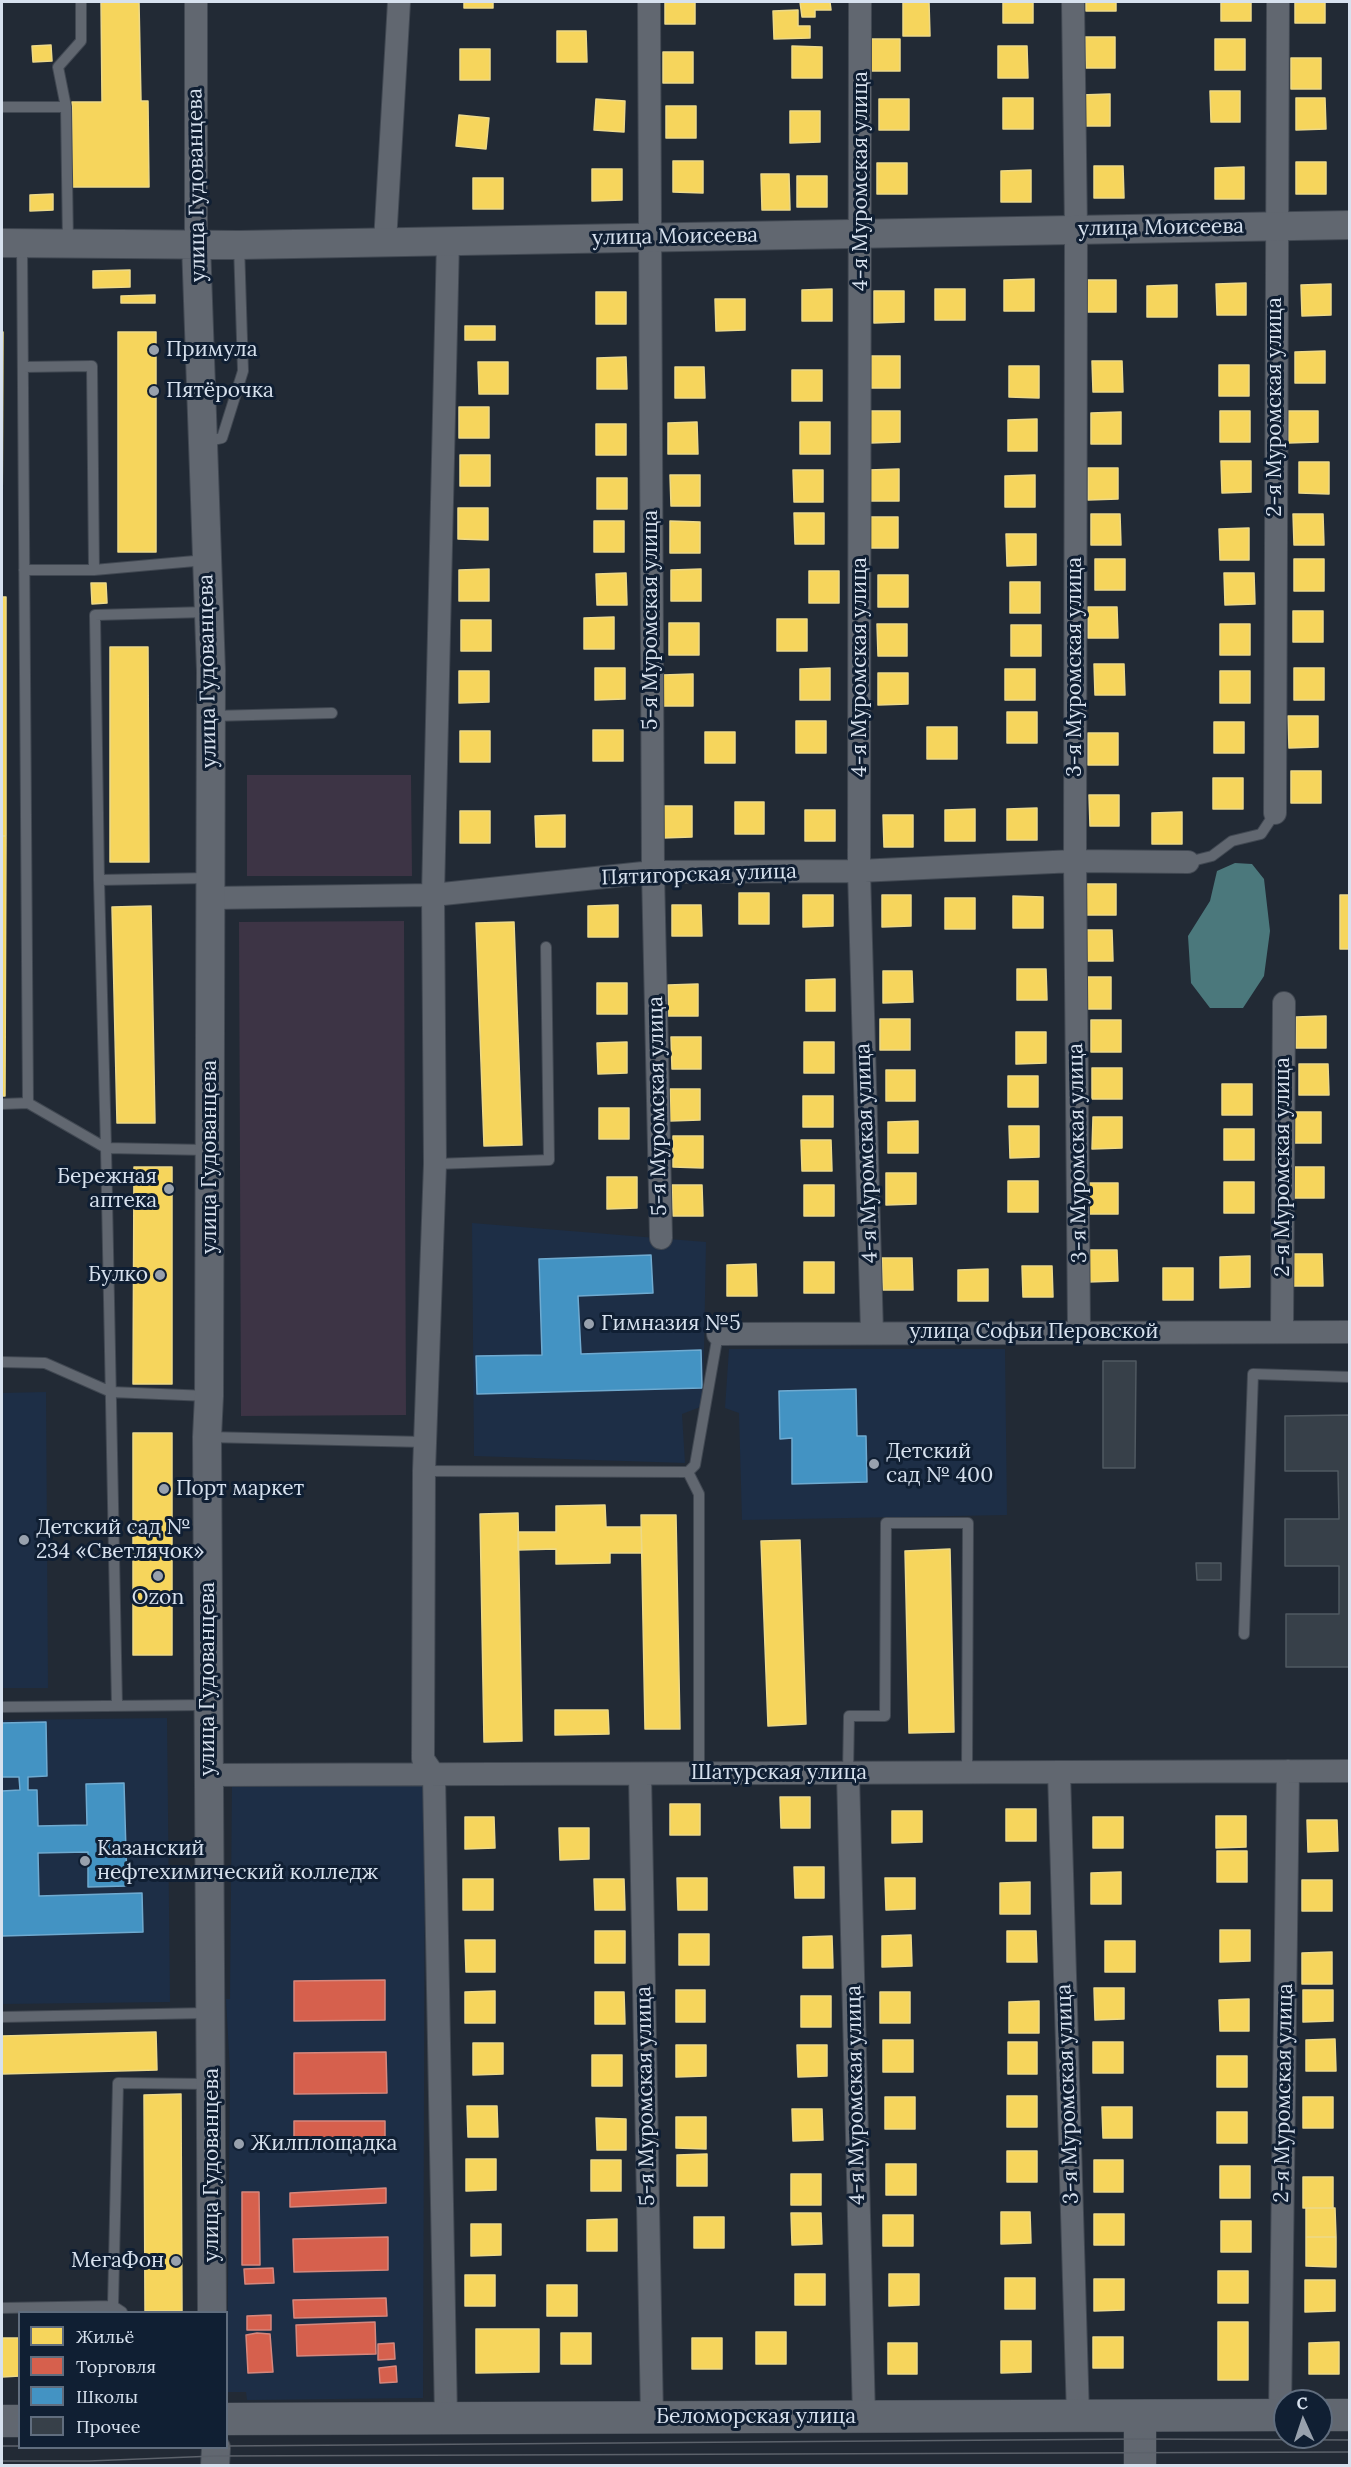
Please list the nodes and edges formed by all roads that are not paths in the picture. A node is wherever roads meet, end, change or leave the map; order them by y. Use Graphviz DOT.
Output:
graph roads {
  1 [pos="81,2"];
  2 [pos="196,2"];
  3 [pos="399,2"];
  4 [pos="649,2"];
  5 [pos="860,2"];
  6 [pos="1073,2"];
  7 [pos="1278,2"];
  8 [pos="66,106"];
  9 [pos="2,107"];
  10 [pos="1350,225"];
  11 [pos="1276,226"];
  12 [pos="1076,230"];
  13 [pos="861,234"];
  14 [pos="649,237"];
  15 [pos="448,240"];
  16 [pos="385,242"];
  17 [pos="12,244"];
  18 [pos="68,244"];
  19 [pos="196,244"];
  20 [pos="239,245"];
  21 [pos="23,367"];
  22 [pos="204,442"];
  23 [pos="206,560"];
  24 [pos="24,570"];
  25 [pos="94,570"];
  26 [pos="207,612"];
  27 [pos="332,713"];
  28 [pos="211,716"];
  29 [pos="1275,813"];
  30 [pos="1075,861"];
  31 [pos="1188,862"];
  32 [pos="859,871"];
  33 [pos="653,872"];
  34 [pos="99,880"];
  35 [pos="210,888"];
  36 [pos="433,895"];
  37 [pos="546,947"];
  38 [pos="1284,1003"];
  39 [pos="28,1103"];
  40 [pos="2,1104"];
  41 [pos="106,1148"];
  42 [pos="210,1150"];
  43 [pos="435,1164"];
  44 [pos="661,1238"];
  45 [pos="1282,1331"];
  46 [pos="1079,1332"];
  47 [pos="1350,1332"];
  48 [pos="872,1333"];
  49 [pos="718,1334"];
  50 [pos="2,1362"];
  51 [pos="1350,1377"];
  52 [pos="111,1392"];
  53 [pos="209,1396"];
  54 [pos="207,1437"];
  55 [pos="425,1442"];
  56 [pos="424,1471"];
  57 [pos="688,1472"];
  58 [pos="1244,1634"];
  59 [pos="209,1705"];
  60 [pos="117,1706"];
  61 [pos="2,1707"];
  62 [pos="1350,1771"];
  63 [pos="1059,1772"];
  64 [pos="1288,1772"];
  65 [pos="699,1773"];
  66 [pos="848,1773"];
  67 [pos="967,1773"];
  68 [pos="640,1774"];
  69 [pos="208,1775"];
  70 [pos="434,1775"];
  71 [pos="212,2013"];
  72 [pos="2,2017"];
  73 [pos="212,2084"];
  74 [pos="2,2308"];
  75 [pos="118,2309"];
  76 [pos="212,2311"];
  77 [pos="1283,2389"];
  78 [pos="1273,2415"];
  79 [pos="1333,2415"];
  80 [pos="1350,2415"];
  81 [pos="1078,2416"];
  82 [pos="1140,2416"];
  83 [pos="864,2417"];
  84 [pos="446,2418"];
  85 [pos="652,2418"];
  86 [pos="228,2419"];
  87 [pos="2,2421"];
  88 [pos="18,2421"];
  89 [pos="216,2449"];
  90 [pos="215,2466"];
  91 [pos="1140,2466"];
  1 -- 8 [label="lane"];
  2 -- 19 [label="street, улица Гудованцева"];
  3 -- 16 [label="street"];
  4 -- 14 [label="street, 5-я Муромская улица"];
  5 -- 13 [label="street, 4-я Муромская улица"];
  6 -- 12 [label="street, 3-я Муромская улица"];
  7 -- 11 [label="street, 2-я Муромская улица"];
  8 -- 9 [label="lane"];
  8 -- 18 [label="lane"];
  10 -- 11 [label="street, улица Моисеева"];
  11 -- 12 [label="street, улица Моисеева"];
  11 -- 29 [label="street, 2-я Муромская улица"];
  12 -- 13 [label="street, улица Моисеева"];
  12 -- 30 [label="street, 3-я Муромская улица"];
  13 -- 14 [label="street, улица Моисеева"];
  13 -- 32 [label="street, 4-я Муромская улица"];
  14 -- 15 [label="street, улица Моисеева"];
  14 -- 33 [label="street, 5-я Муромская улица"];
  15 -- 16 [label="street, улица Моисеева"];
  15 -- 36 [label="street"];
  16 -- 20 [label="street, улица Моисеева"];
  17 -- 18 [label="street, улица Моисеева"];
  17 -- 21 [label="lane"];
  18 -- 19 [label="street, улица Моисеева"];
  19 -- 20 [label="street, улица Моисеева"];
  19 -- 22 [label="street, улица Гудованцева"];
  20 -- 22 [label="lane"];
  21 -- 24 [label="lane"];
  21 -- 25 [label="lane"];
  22 -- 23 [label="street, улица Гудованцева"];
  23 -- 25 [label="lane"];
  23 -- 26 [label="street, улица Гудованцева"];
  24 -- 25 [label="lane"];
  24 -- 39 [label="lane"];
  26 -- 28 [label="street, улица Гудованцева"];
  26 -- 34 [label="lane"];
  27 -- 28 [label="lane"];
  28 -- 35 [label="street, улица Гудованцева"];
  29 -- 31 [label="lane"];
  30 -- 31 [label="street, Пятигорская улица"];
  30 -- 32 [label="street, Пятигорская улица"];
  30 -- 46 [label="street, 3-я Муромская улица"];
  32 -- 33 [label="street, Пятигорская улица"];
  32 -- 48 [label="street, 4-я Муромская улица"];
  33 -- 36 [label="street, Пятигорская улица"];
  33 -- 44 [label="street, 5-я Муромская улица"];
  34 -- 35 [label="lane"];
  34 -- 41 [label="lane"];
  35 -- 36 [label="street, Пятигорская улица"];
  35 -- 42 [label="street, улица Гудованцева"];
  36 -- 43 [label="street"];
  37 -- 43 [label="lane"];
  38 -- 45 [label="street, 2-я Муромская улица"];
  39 -- 40 [label="lane"];
  39 -- 41 [label="lane"];
  41 -- 42 [label="lane"];
  41 -- 52 [label="lane"];
  42 -- 53 [label="street, улица Гудованцева"];
  43 -- 55 [label="street"];
  45 -- 46 [label="street, улица Софьи Перовской"];
  45 -- 47 [label="street, улица Софьи Перовской"];
  46 -- 48 [label="street, улица Софьи Перовской"];
  48 -- 49 [label="street, улица Софьи Перовской"];
  49 -- 57 [label="lane"];
  50 -- 52 [label="lane"];
  51 -- 58 [label="lane"];
  52 -- 53 [label="lane"];
  52 -- 60 [label="lane"];
  53 -- 54 [label="street, улица Гудованцева"];
  54 -- 55 [label="lane"];
  54 -- 59 [label="street, улица Гудованцева"];
  55 -- 56 [label="street"];
  56 -- 57 [label="lane"];
  56 -- 70 [label="street"];
  57 -- 65 [label="lane"];
  59 -- 60 [label="lane"];
  59 -- 69 [label="street, улица Гудованцева"];
  60 -- 61 [label="lane"];
  62 -- 64 [label="street, Шатурская улица"];
  63 -- 64 [label="street, Шатурская улица"];
  63 -- 67 [label="street, Шатурская улица"];
  63 -- 81 [label="street, 3-я Муромская улица"];
  64 -- 77 [label="street, 2-я Муромская улица"];
  65 -- 66 [label="street, Шатурская улица"];
  65 -- 68 [label="street, Шатурская улица"];
  66 -- 67 [label="street, Шатурская улица"];
  66 -- 67 [label="lane"];
  66 -- 83 [label="street, 4-я Муромская улица"];
  68 -- 70 [label="street, Шатурская улица"];
  68 -- 85 [label="street, 5-я Муромская улица"];
  69 -- 70 [label="street, Шатурская улица"];
  69 -- 71 [label="street, улица Гудованцева"];
  70 -- 84 [label="street"];
  71 -- 72 [label="lane"];
  71 -- 73 [label="street, улица Гудованцева"];
  73 -- 75 [label="lane"];
  73 -- 76 [label="street, улица Гудованцева"];
  74 -- 75 [label="lane"];
  78 -- 82 [label="main road, Беломорская улица"];
  79 -- 80 [label="main road"];
  81 -- 82 [label="main road, Беломорская улица"];
  81 -- 83 [label="main road, Беломорская улица"];
  82 -- 91 [label="main road"];
  83 -- 85 [label="main road, Беломорская улица"];
  84 -- 85 [label="main road, Беломорская улица"];
  84 -- 86 [label="main road, Беломорская улица"];
  87 -- 88 [label="main road"];
  89 -- 90 [label="street"];
}
